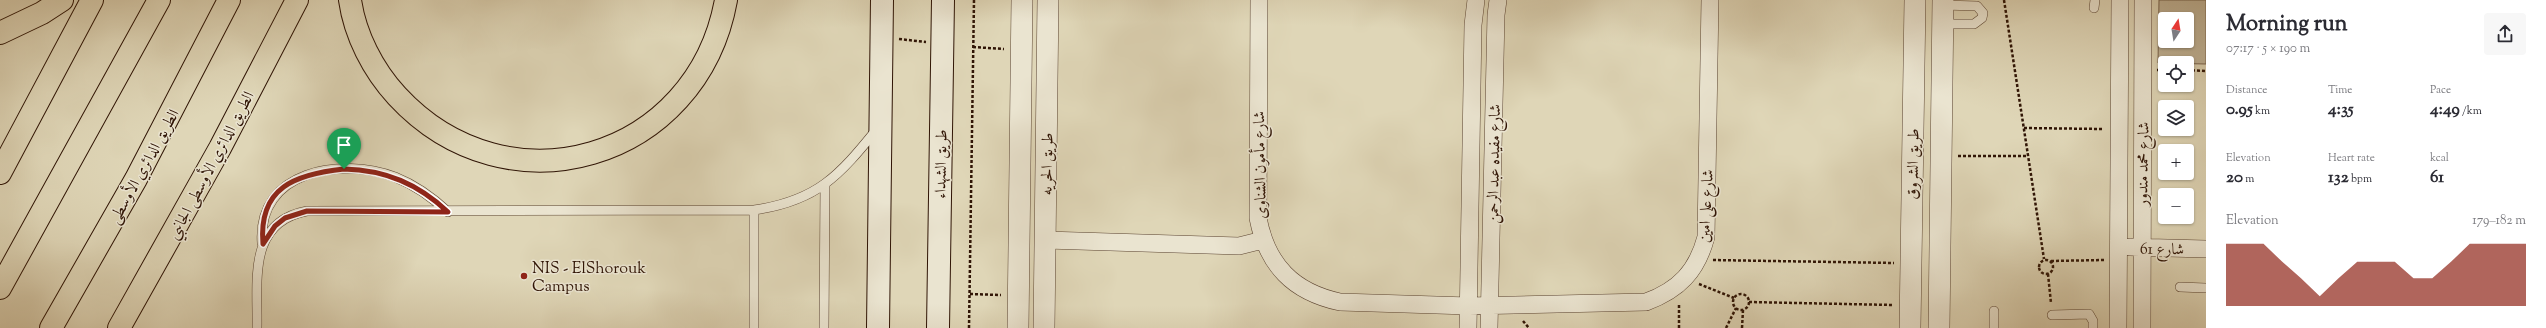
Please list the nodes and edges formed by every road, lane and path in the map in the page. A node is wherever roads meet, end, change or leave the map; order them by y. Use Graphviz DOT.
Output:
graph roads {
  1 [pos="62,0"];
  2 [pos="92,0"];
  3 [pos="159,0"];
  4 [pos="229,0"];
  5 [pos="297,0"];
  6 [pos="350,0"];
  7 [pos="726,0"];
  8 [pos="882,0"];
  9 [pos="943,0"];
  10 [pos="974,0"];
  11 [pos="1022,0"];
  12 [pos="1048,0"];
  13 [pos="1259,0"];
  14 [pos="1476,0"];
  15 [pos="1498,0"];
  16 [pos="1710,0"];
  17 [pos="1915,0"];
  18 [pos="2004,0"];
  19 [pos="2120,0"];
  20 [pos="2144,0"];
  21 [pos="1943,9"];
  22 [pos="0,32"];
  23 [pos="882,38"];
  24 [pos="942,43"];
  25 [pos="973,47"];
  26 [pos="1021,50"];
  27 [pos="2194,70"];
  28 [pos="2206,71"];
  29 [pos="880,125"];
  30 [pos="2024,128"];
  31 [pos="2119,129"];
  32 [pos="2028,156"];
  33 [pos="1941,157"];
  34 [pos="0,173"];
  35 [pos="824,185"];
  36 [pos="754,210"];
  37 [pos="448,212"];
  38 [pos="1046,240"];
  39 [pos="1263,240"];
  40 [pos="263,244"];
  41 [pos="2140,248"];
  42 [pos="2206,249"];
  43 [pos="2118,253"];
  44 [pos="2044,259"];
  45 [pos="1699,260"];
  46 [pos="2051,261"];
  47 [pos="1911,263"];
  48 [pos="2048,274"];
  49 [pos="1682,282"];
  50 [pos="0,288"];
  51 [pos="2180,288"];
  52 [pos="2206,288"];
  53 [pos="970,294"];
  54 [pos="1018,296"];
  55 [pos="1734,298"];
  56 [pos="1749,302"];
  57 [pos="1469,306"];
  58 [pos="1490,306"];
  59 [pos="1910,306"];
  60 [pos="1736,308"];
  61 [pos="1743,310"];
  62 [pos="1994,311"];
  63 [pos="2052,315"];
  64 [pos="51,328"];
  65 [pos="119,328"];
  66 [pos="257,328"];
  67 [pos="754,328"];
  68 [pos="824,328"];
  69 [pos="878,328"];
  70 [pos="938,328"];
  71 [pos="969,328"];
  72 [pos="1018,328"];
  73 [pos="1044,328"];
  74 [pos="1468,328"];
  75 [pos="1489,328"];
  76 [pos="1679,328"];
  77 [pos="1726,328"];
  78 [pos="1742,328"];
  79 [pos="1910,328"];
  80 [pos="1939,328"];
  81 [pos="1994,328"];
  82 [pos="2093,328"];
  83 [pos="2118,328"];
  84 [pos="2142,328"];
  1 -- 22 [label="highway"];
  2 -- 34 [label="highway"];
  3 -- 50 [label="highway"];
  4 -- 64 [label="highway, الطريق الدائري الأوسطى"];
  5 -- 65 [label="highway, الطريق الدائري الأوسطى الجانبي"];
  6 -- 7 [label="highway"];
  8 -- 23 [label="main road"];
  9 -- 24 [label="main road, طريق الشهداء"];
  10 -- 25 [label="path"];
  11 -- 26 [label="street, طريق الحريه"];
  12 -- 38 [label="street, طريق الحريه"];
  13 -- 39 [label="street, شارع مأمون الشناوى"];
  14 -- 57 [label="street, شارع مفيده عبد الرحمن"];
  15 -- 58 [label="street, شارع مفيده عبد الرحمن"];
  16 -- 45 [label="street, شارع على امين"];
  17 -- 47 [label="street, طريق الشروق"];
  18 -- 30 [label="path"];
  19 -- 31 [label="street, شارع محمد مندور"];
  20 -- 41 [label="street, شارع محمد مندور"];
  21 -- 33 [label="street, طريق الشروق"];
  23 -- 24 [label="path"];
  23 -- 29 [label="main road"];
  24 -- 70 [label="main road, طريق الشهداء"];
  25 -- 26 [label="path"];
  25 -- 53 [label="path"];
  26 -- 54 [label="street, طريق الحريه"];
  27 -- 28 [label="path"];
  29 -- 35 [label="lane"];
  29 -- 69 [label="main road"];
  30 -- 31 [label="path"];
  30 -- 32 [label="path"];
  31 -- 43 [label="street, شارع محمد مندور"];
  32 -- 33 [label="path"];
  32 -- 44 [label="path"];
  33 -- 80 [label="street, طريق الشروق"];
  35 -- 36 [label="lane"];
  35 -- 68 [label="lane"];
  36 -- 37 [label="lane"];
  36 -- 67 [label="lane"];
  37 -- 40 [label="lane"];
  37 -- 40 [label="lane"];
  38 -- 39 [label="street"];
  38 -- 73 [label="street, طريق الحريه"];
  39 -- 57 [label="street, شارع مأمون الشناوى"];
  40 -- 66 [label="lane"];
  41 -- 42 [label="street, شارع 61"];
  41 -- 43 [label="street, شارع 61"];
  41 -- 84 [label="street, شارع محمد مندور"];
  43 -- 46 [label="path"];
  43 -- 83 [label="street, شارع محمد مندور"];
  44 -- 46 [label="path"];
  44 -- 48 [label="path"];
  45 -- 47 [label="path"];
  45 -- 49 [label="street, شارع على امين"];
  46 -- 48 [label="path"];
  47 -- 59 [label="street, طريق الشروق"];
  48 -- 63 [label="path"];
  49 -- 55 [label="path"];
  49 -- 58 [label="street, شارع على امين"];
  49 -- 76 [label="path"];
  51 -- 52 [label="lane"];
  53 -- 54 [label="path"];
  53 -- 71 [label="path"];
  54 -- 72 [label="street, طريق الحريه"];
  55 -- 56 [label="path"];
  55 -- 60 [label="path"];
  56 -- 59 [label="path"];
  56 -- 61 [label="path"];
  57 -- 58 [label="street, شارع على امين"];
  57 -- 74 [label="street, شارع مفيده عبد الرحمن"];
  58 -- 75 [label="street, شارع مفيده عبد الرحمن"];
  59 -- 79 [label="street, طريق الشروق"];
  60 -- 61 [label="path"];
  60 -- 77 [label="path"];
  61 -- 78 [label="path"];
  62 -- 81 [label="lane"];
  63 -- 82 [label="lane"];
}
